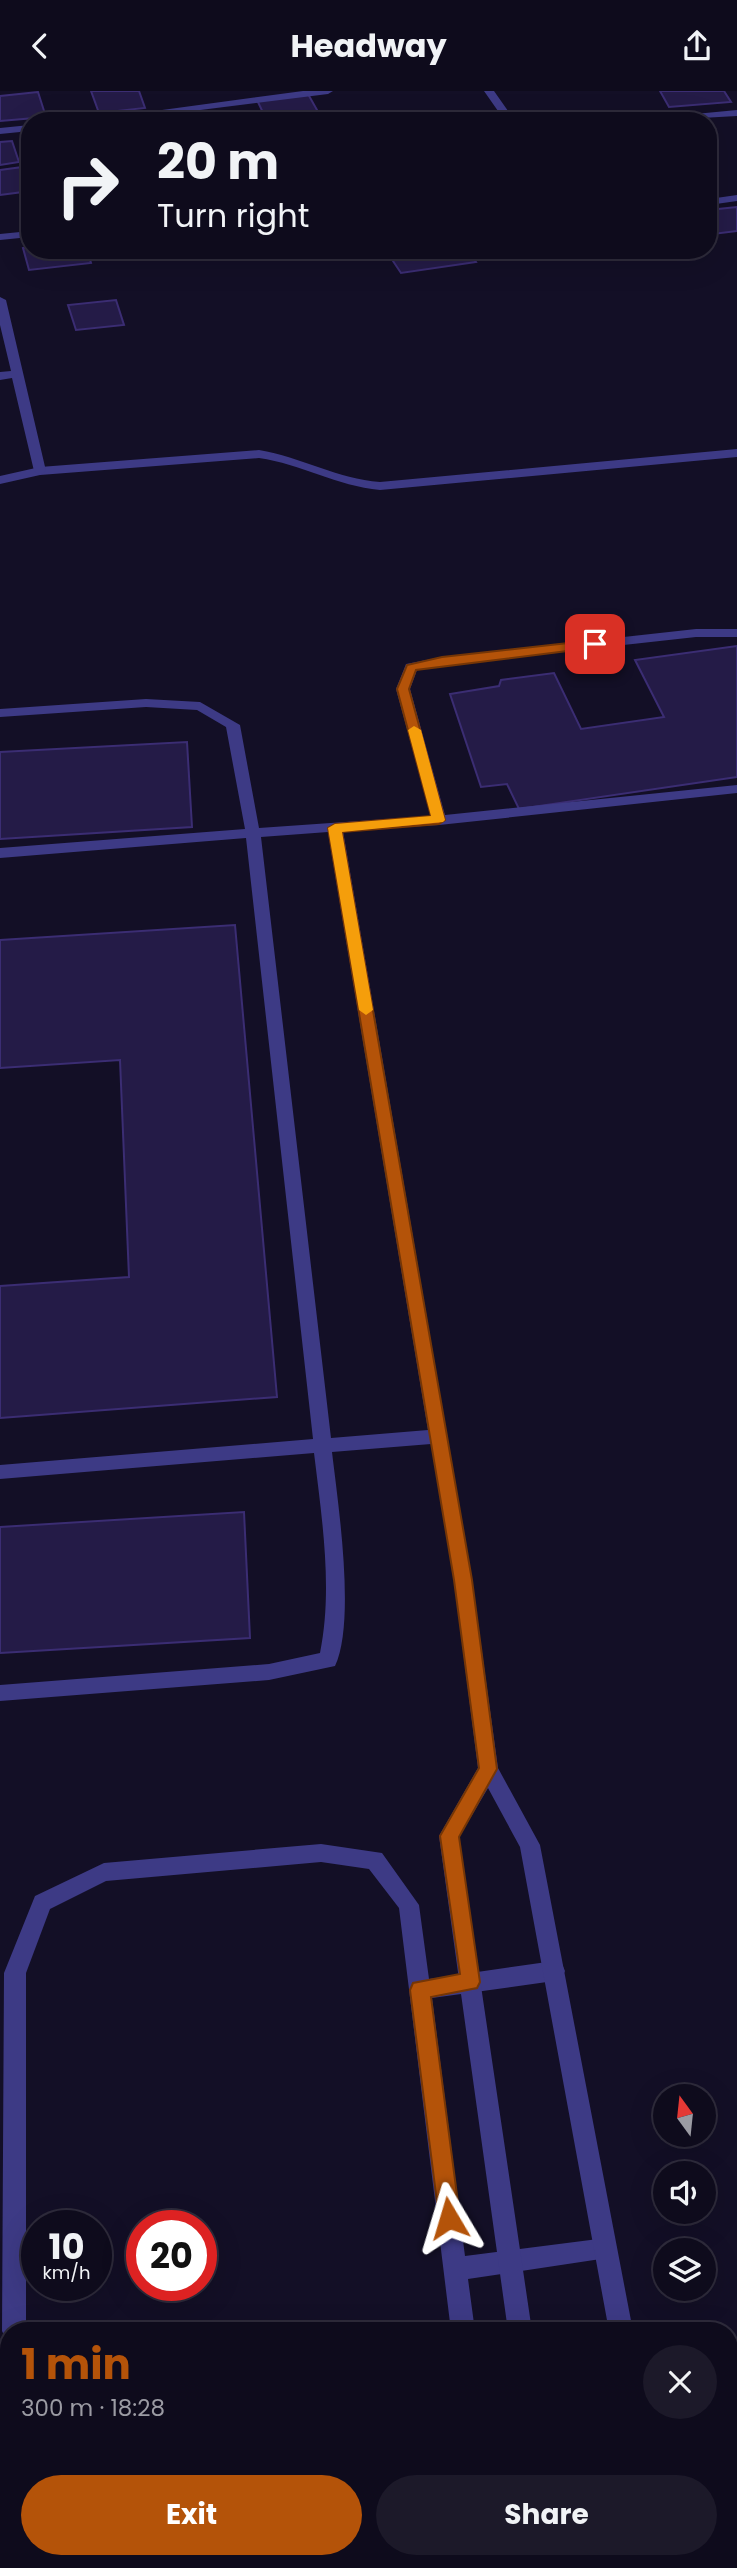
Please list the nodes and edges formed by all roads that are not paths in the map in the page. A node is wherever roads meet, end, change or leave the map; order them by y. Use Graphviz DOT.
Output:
graph roads {
  1 [pos="328,91"];
  2 [pos="489,91"];
  3 [pos="159,112"];
  4 [pos="504,112"];
  5 [pos="737,113"];
  6 [pos="717,115"];
  7 [pos="21,129"];
  8 [pos="0,131"];
  9 [pos="737,198"];
  10 [pos="717,201"];
  11 [pos="21,235"];
  12 [pos="0,237"];
  13 [pos="0,300"];
  14 [pos="19,373"];
  15 [pos="0,376"];
  16 [pos="737,453"];
  17 [pos="40,471"];
  18 [pos="0,480"];
  19 [pos="737,633"];
  20 [pos="0,713"];
  21 [pos="737,789"];
  22 [pos="439,820"];
  23 [pos="335,828"];
  24 [pos="253,833"];
  25 [pos="0,853"];
  26 [pos="437,1436"];
  27 [pos="321,1447"];
  28 [pos="0,1472"];
  29 [pos="0,1693"];
  30 [pos="488,1769"];
  31 [pos="554,1971"];
  32 [pos="471,1982"];
  33 [pos="420,1990"];
  34 [pos="606,2249"];
  35 [pos="509,2262"];
  36 [pos="456,2269"];
  37 [pos="14,2322"];
  38 [pos="462,2322"];
  39 [pos="519,2322"];
  40 [pos="619,2322"];
  1 -- 3 [label="street"];
  2 -- 4 [label="street"];
  5 -- 6 [label="street"];
  7 -- 8 [label="street"];
  9 -- 10 [label="street"];
  11 -- 12 [label="street"];
  13 -- 14 [label="street"];
  14 -- 15 [label="street"];
  14 -- 17 [label="street"];
  16 -- 17 [label="street"];
  17 -- 18 [label="street"];
  19 -- 22 [label="street"];
  20 -- 24 [label="street"];
  21 -- 22 [label="street"];
  22 -- 23 [label="street"];
  23 -- 24 [label="street"];
  23 -- 26 [label="street"];
  24 -- 25 [label="street"];
  24 -- 27 [label="street"];
  26 -- 27 [label="street"];
  26 -- 30 [label="street"];
  27 -- 28 [label="street"];
  27 -- 29 [label="street"];
  30 -- 31 [label="street"];
  30 -- 32 [label="street"];
  31 -- 32 [label="street"];
  31 -- 34 [label="street"];
  32 -- 33 [label="street"];
  32 -- 35 [label="street"];
  33 -- 36 [label="street"];
  33 -- 37 [label="street"];
  34 -- 35 [label="street"];
  34 -- 40 [label="street"];
  35 -- 36 [label="street"];
  35 -- 39 [label="street"];
  36 -- 38 [label="street"];
}
